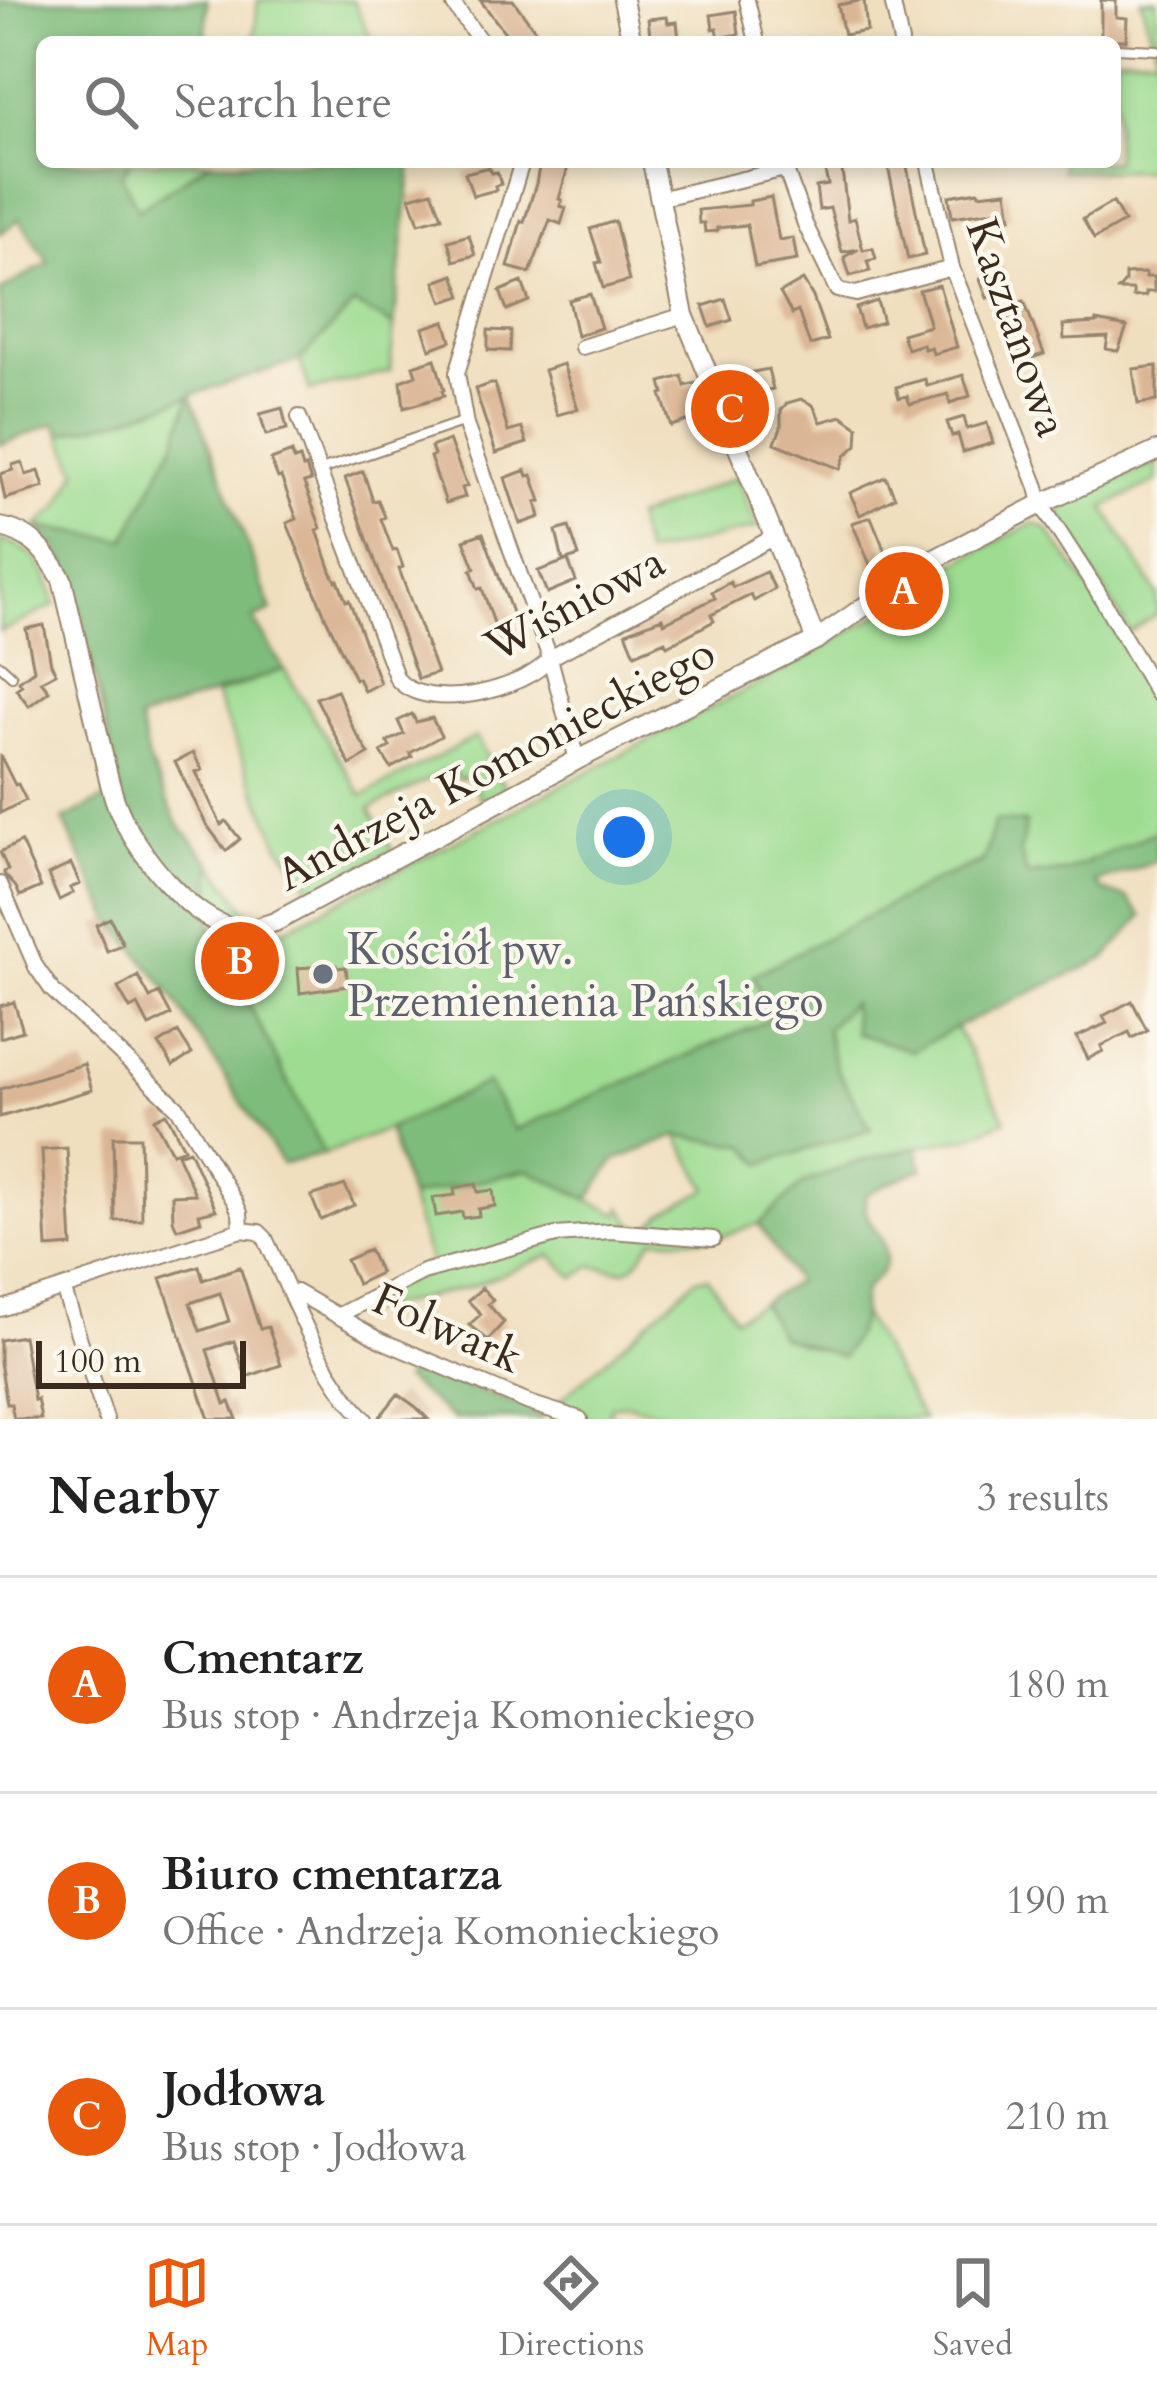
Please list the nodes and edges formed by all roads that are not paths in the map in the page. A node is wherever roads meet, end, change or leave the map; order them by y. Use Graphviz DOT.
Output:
graph roads {
  1 [pos="623,0"];
  2 [pos="747,0"];
  3 [pos="892,0"];
  4 [pos="454,5"];
  5 [pos="477,36"];
  6 [pos="631,36"];
  7 [pos="756,36"];
  8 [pos="900,36"];
  9 [pos="1121,48"];
  10 [pos="1157,50"];
  11 [pos="521,168"];
  12 [pos="653,168"];
  13 [pos="773,168"];
  14 [pos="785,168"];
  15 [pos="929,168"];
  16 [pos="658,199"];
  17 [pos="952,268"];
  18 [pos="684,315"];
  19 [pos="582,347"];
  20 [pos="299,417"];
  21 [pos="465,421"];
  22 [pos="1157,451"];
  23 [pos="320,471"];
  24 [pos="1044,508"];
  25 [pos="0,527"];
  26 [pos="772,538"];
  27 [pos="816,640"];
  28 [pos="550,658"];
  29 [pos="0,664"];
  30 [pos="12,676"];
  31 [pos="1157,694"];
  32 [pos="577,760"];
  33 [pos="0,884"];
  34 [pos="241,1230"];
  35 [pos="713,1239"];
  36 [pos="63,1288"];
  37 [pos="291,1293"];
  38 [pos="0,1310"];
  39 [pos="338,1316"];
  40 [pos="106,1419"];
  41 [pos="365,1419"];
  42 [pos="580,1419"];
  1 -- 6 [label="street"];
  2 -- 7 [label="street"];
  3 -- 8 [label="street"];
  4 -- 5 [label="street"];
  9 -- 10 [label="lane"];
  11 -- 21 [label="street"];
  12 -- 16 [label="street"];
  13 -- 16 [label="street"];
  14 -- 17 [label="street"];
  15 -- 17 [label="street, Kasztanowa"];
  16 -- 18 [label="street"];
  17 -- 24 [label="street, Kasztanowa"];
  18 -- 19 [label="street"];
  18 -- 26 [label="street"];
  20 -- 23 [label="street, Wiśniowa"];
  21 -- 23 [label="lane"];
  21 -- 28 [label="street"];
  22 -- 24 [label="street, Andrzeja Komonieckiego"];
  23 -- 28 [label="street, Wiśniowa"];
  24 -- 27 [label="street, Andrzeja Komonieckiego"];
  24 -- 31 [label="street, Kasztanowa"];
  25 -- 32 [label="street, Andrzeja Komonieckiego"];
  26 -- 27 [label="street"];
  26 -- 28 [label="street, Wiśniowa"];
  27 -- 32 [label="street, Andrzeja Komonieckiego"];
  28 -- 32 [label="street"];
  29 -- 30 [label="lane"];
  33 -- 34 [label="street"];
  34 -- 36 [label="street"];
  34 -- 37 [label="street, Folwark"];
  35 -- 39 [label="street"];
  36 -- 38 [label="street"];
  36 -- 40 [label="street"];
  37 -- 39 [label="street, Folwark"];
  37 -- 41 [label="street, Folwark"];
  39 -- 42 [label="street, Folwark"];
}
